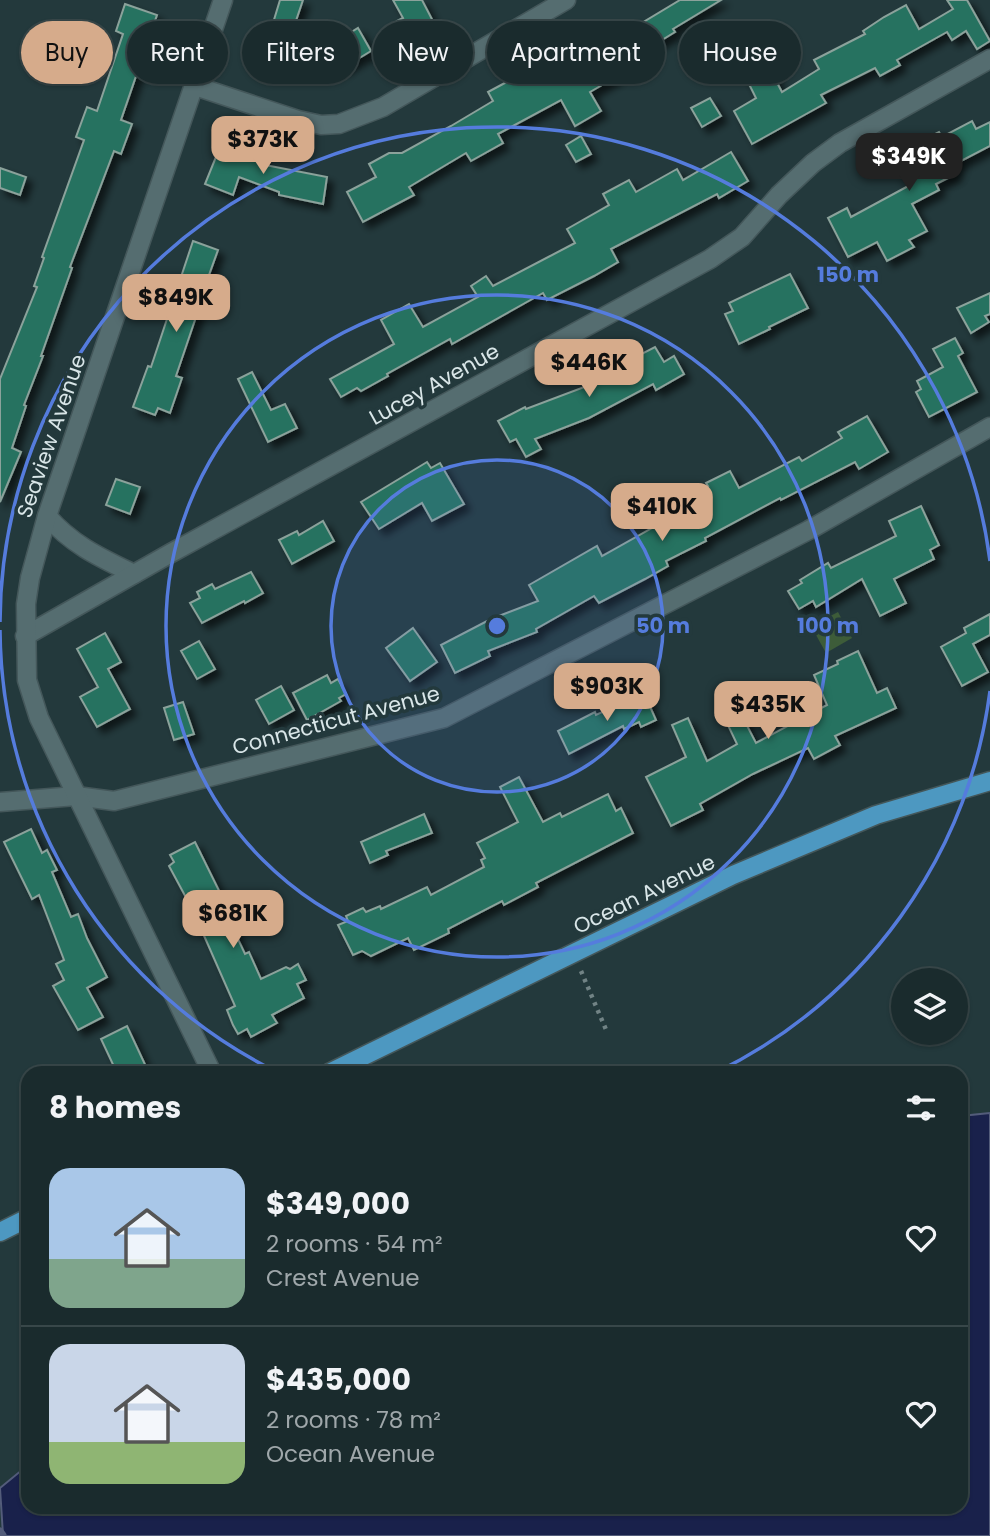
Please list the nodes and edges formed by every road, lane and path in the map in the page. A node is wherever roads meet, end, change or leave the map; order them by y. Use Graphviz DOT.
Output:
graph roads {
  1 [pos="223,0"];
  2 [pos="566,0"];
  3 [pos="990,59"];
  4 [pos="195,86"];
  5 [pos="990,427"];
  6 [pos="47,516"];
  7 [pos="134,574"];
  8 [pos="25,636"];
  9 [pos="990,781"];
  10 [pos="76,796"];
  11 [pos="0,802"];
  12 [pos="574,954"];
  13 [pos="607,1032"];
  14 [pos="209,1066"];
  15 [pos="343,1066"];
  16 [pos="21,1222"];
  17 [pos="0,1232"];
  1 -- 4 [label="street, Seaview Avenue"];
  2 -- 4 [label="street"];
  3 -- 7 [label="street, Lucey Avenue"];
  4 -- 6 [label="street, Seaview Avenue"];
  5 -- 10 [label="street, Connecticut Avenue"];
  6 -- 7 [label="street"];
  6 -- 8 [label="street, Seaview Avenue"];
  7 -- 8 [label="street, Lucey Avenue"];
  8 -- 10 [label="street, Seaview Avenue"];
  9 -- 12 [label="main road, Ocean Avenue"];
  10 -- 11 [label="street, Connecticut Avenue"];
  10 -- 14 [label="street, Seaview Avenue"];
  12 -- 13 [label="path"];
  12 -- 15 [label="main road, Ocean Avenue"];
  16 -- 17 [label="main road"];
}
